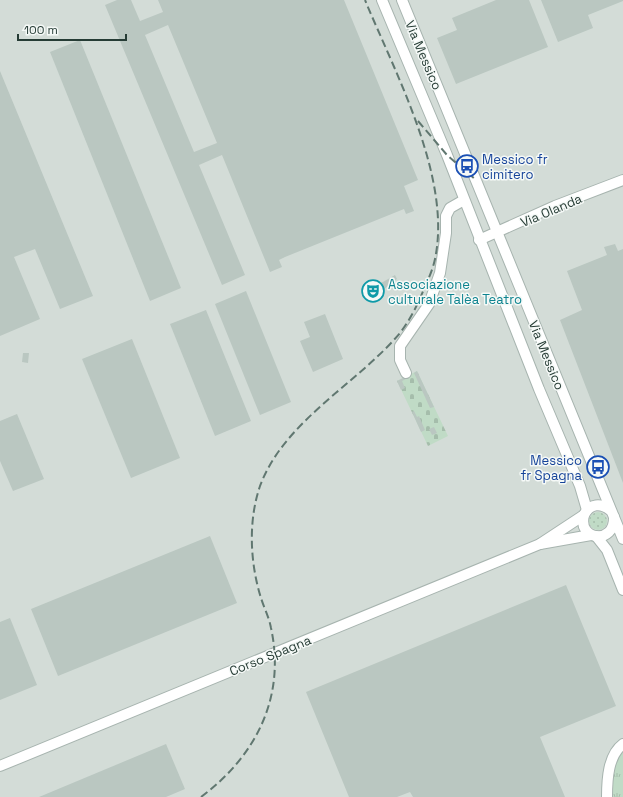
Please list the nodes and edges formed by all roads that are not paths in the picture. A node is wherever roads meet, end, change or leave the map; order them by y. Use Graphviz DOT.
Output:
graph roads {
  1 [pos="382,0"];
  2 [pos="402,0"];
  3 [pos="623,180"];
  4 [pos="464,200"];
  5 [pos="497,233"];
  6 [pos="480,240"];
  7 [pos="406,373"];
  8 [pos="585,512"];
  9 [pos="612,513"];
  10 [pos="593,535"];
  11 [pos="623,539"];
  12 [pos="540,544"];
  13 [pos="623,590"];
  14 [pos="623,744"];
  15 [pos="0,766"];
  16 [pos="607,797"];
  1 -- 4 [label="street, Via Messico"];
  2 -- 5 [label="street, Via Messico"];
  3 -- 5 [label="street, Via Olanda"];
  4 -- 6 [label="street, Via Messico"];
  4 -- 7 [label="street"];
  5 -- 6 [label="street, Via Olanda"];
  5 -- 9 [label="street, Via Messico"];
  6 -- 8 [label="street, Via Messico"];
  8 -- 9 [label="street"];
  8 -- 10 [label="street, Via Messico"];
  8 -- 12 [label="street, Corso Spagna"];
  9 -- 10 [label="street"];
  9 -- 11 [label="street, Via Messico"];
  10 -- 12 [label="street, Corso Spagna"];
  10 -- 13 [label="street, Via Messico"];
  12 -- 15 [label="street, Corso Spagna"];
  14 -- 16 [label="street"];
}
